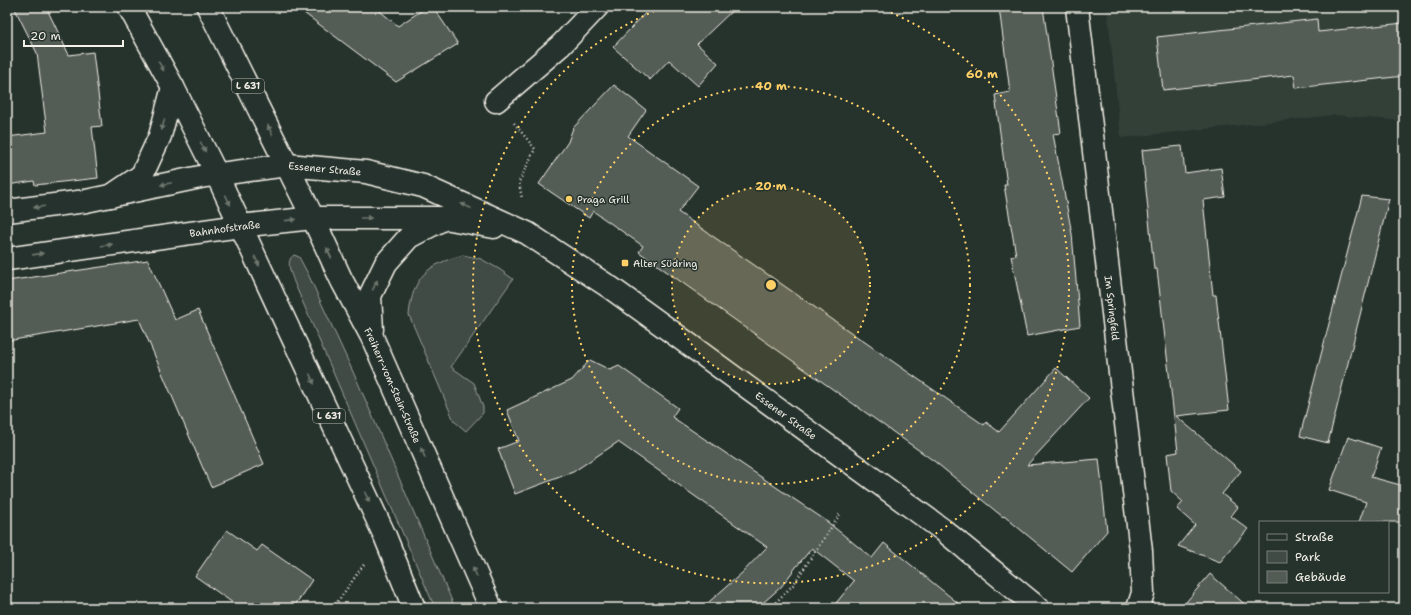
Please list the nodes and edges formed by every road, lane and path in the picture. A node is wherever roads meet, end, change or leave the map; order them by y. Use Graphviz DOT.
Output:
graph roads {
  1 [pos="129,7"];
  2 [pos="208,7"];
  3 [pos="597,7"];
  4 [pos="1077,7"];
  5 [pos="173,87"];
  6 [pos="496,101"];
  7 [pos="287,165"];
  8 [pos="211,175"];
  9 [pos="111,196"];
  10 [pos="7,211"];
  11 [pos="313,218"];
  12 [pos="445,218"];
  13 [pos="240,226"];
  14 [pos="527,233"];
  15 [pos="7,258"];
  16 [pos="372,337"];
  17 [pos="840,514"];
  18 [pos="385,536"];
  19 [pos="333,608"];
  20 [pos="414,608"];
  21 [pos="491,608"];
  22 [pos="770,608"];
  23 [pos="1038,608"];
  24 [pos="1138,608"];
  1 -- 5 [label="street, L 631, one-way"];
  7 -- 2 [label="street, Essener Straße / L 631, one-way"];
  3 -- 6 [label="street"];
  4 -- 24 [label="street, Im Springfeld"];
  5 -- 8 [label="street, L 631, one-way"];
  5 -- 9 [label="street, one-way"];
  6 -- 14 [label="path"];
  7 -- 8 [label="street"];
  7 -- 11 [label="street, Freiherr-vom-Stein-Straße / L 631"];
  14 -- 7 [label="street, Essener Straße, one-way"];
  8 -- 9 [label="street, one-way"];
  8 -- 13 [label="street, L 631, one-way"];
  9 -- 10 [label="street, one-way"];
  11 -- 12 [label="street, Bahnhofstraße, one-way"];
  13 -- 11 [label="street, Bahnhofstraße, one-way"];
  16 -- 11 [label="street, Freiherr-vom-Stein-Straße / L 631, one-way"];
  12 -- 14 [label="street, Essener Straße"];
  16 -- 12 [label="street, one-way"];
  15 -- 13 [label="street, Bahnhofstraße, one-way"];
  13 -- 18 [label="street, L 631, one-way"];
  14 -- 23 [label="street, Essener Straße"];
  21 -- 16 [label="street, Freiherr-vom-Stein-Straße / L 631, one-way"];
  17 -- 22 [label="path"];
  18 -- 19 [label="path"];
  18 -- 20 [label="street, L 631"];
}
